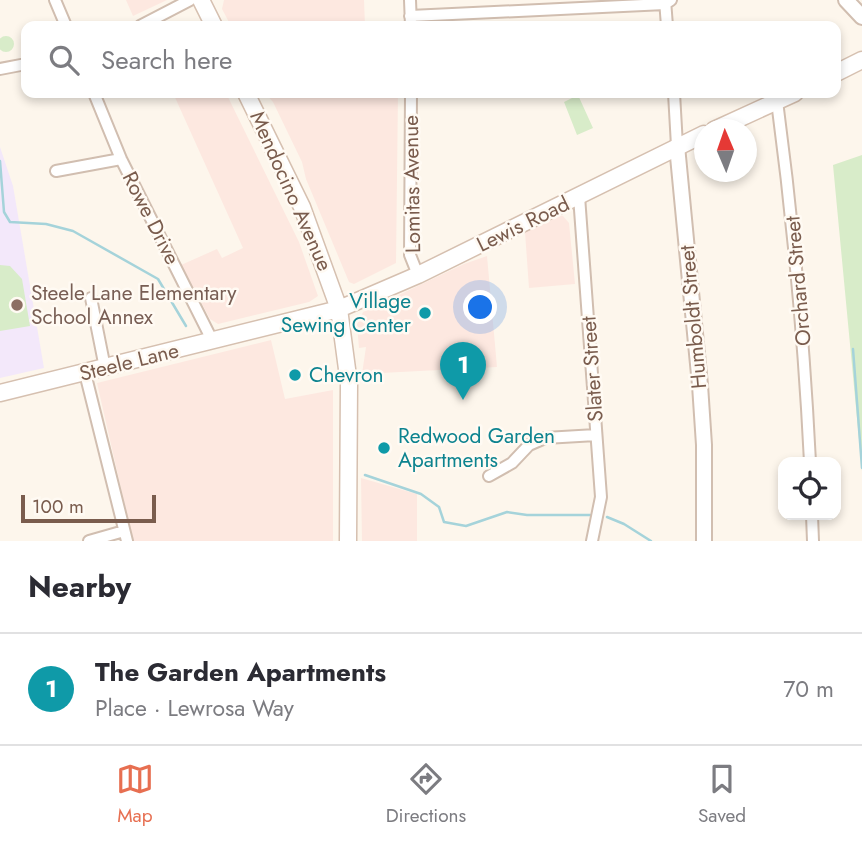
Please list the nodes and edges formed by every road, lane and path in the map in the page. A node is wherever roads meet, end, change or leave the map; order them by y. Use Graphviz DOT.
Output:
graph roads {
  1 [pos="55,0"];
  2 [pos="190,0"];
  3 [pos="201,0"];
  4 [pos="410,0"];
  5 [pos="534,0"];
  6 [pos="846,0"];
  7 [pos="667,1"];
  8 [pos="534,12"];
  9 [pos="862,17"];
  10 [pos="64,21"];
  11 [pos="150,21"];
  12 [pos="212,21"];
  13 [pos="410,21"];
  14 [pos="667,21"];
  15 [pos="862,60"];
  16 [pos="21,65"];
  17 [pos="0,69"];
  18 [pos="841,70"];
  19 [pos="96,98"];
  20 [pos="248,98"];
  21 [pos="411,98"];
  22 [pos="674,98"];
  23 [pos="784,98"];
  24 [pos="777,101"];
  25 [pos="738,119"];
  26 [pos="694,139"];
  27 [pos="677,146"];
  28 [pos="121,159"];
  29 [pos="56,171"];
  30 [pos="579,196"];
  31 [pos="418,275"];
  32 [pos="91,298"];
  33 [pos="339,309"];
  34 [pos="213,342"];
  35 [pos="105,368"];
  36 [pos="85,373"];
  37 [pos="0,393"];
  38 [pos="596,435"];
  39 [pos="810,457"];
  40 [pos="489,477"];
  41 [pos="812,520"];
  42 [pos="126,536"];
  43 [pos="89,541"];
  44 [pos="348,541"];
  45 [pos="592,541"];
  46 [pos="704,541"];
  47 [pos="813,541"];
  1 -- 10 [label="street"];
  2 -- 11 [label="street"];
  3 -- 12 [label="main road"];
  4 -- 13 [label="street"];
  5 -- 8 [label="street"];
  6 -- 9 [label="street"];
  7 -- 8 [label="street"];
  7 -- 14 [label="street"];
  8 -- 13 [label="street"];
  15 -- 18 [label="main road"];
  16 -- 17 [label="street"];
  19 -- 28 [label="street, Rowe Drive"];
  20 -- 33 [label="main road, Mendocino Avenue"];
  21 -- 31 [label="street, Lomitas Avenue"];
  22 -- 27 [label="street, Humboldt Street"];
  23 -- 24 [label="main road"];
  24 -- 25 [label="main road"];
  24 -- 39 [label="street, Orchard Street"];
  26 -- 27 [label="main road, Lewis Road"];
  27 -- 30 [label="main road, Lewis Road"];
  27 -- 46 [label="street, Humboldt Street"];
  28 -- 29 [label="street"];
  28 -- 34 [label="street, Rowe Drive"];
  30 -- 31 [label="main road, Lewis Road"];
  30 -- 38 [label="street, Slater Street"];
  31 -- 33 [label="main road, Lewis Road"];
  32 -- 35 [label="street"];
  33 -- 34 [label="main road, Steele Lane"];
  33 -- 44 [label="main road, Mendocino Avenue"];
  34 -- 35 [label="main road, Steele Lane"];
  35 -- 36 [label="main road, Steele Lane"];
  36 -- 37 [label="main road, Steele Lane"];
  36 -- 42 [label="street"];
  38 -- 40 [label="street"];
  38 -- 45 [label="street, Slater Street"];
  41 -- 47 [label="street"];
  42 -- 43 [label="street"];
}
